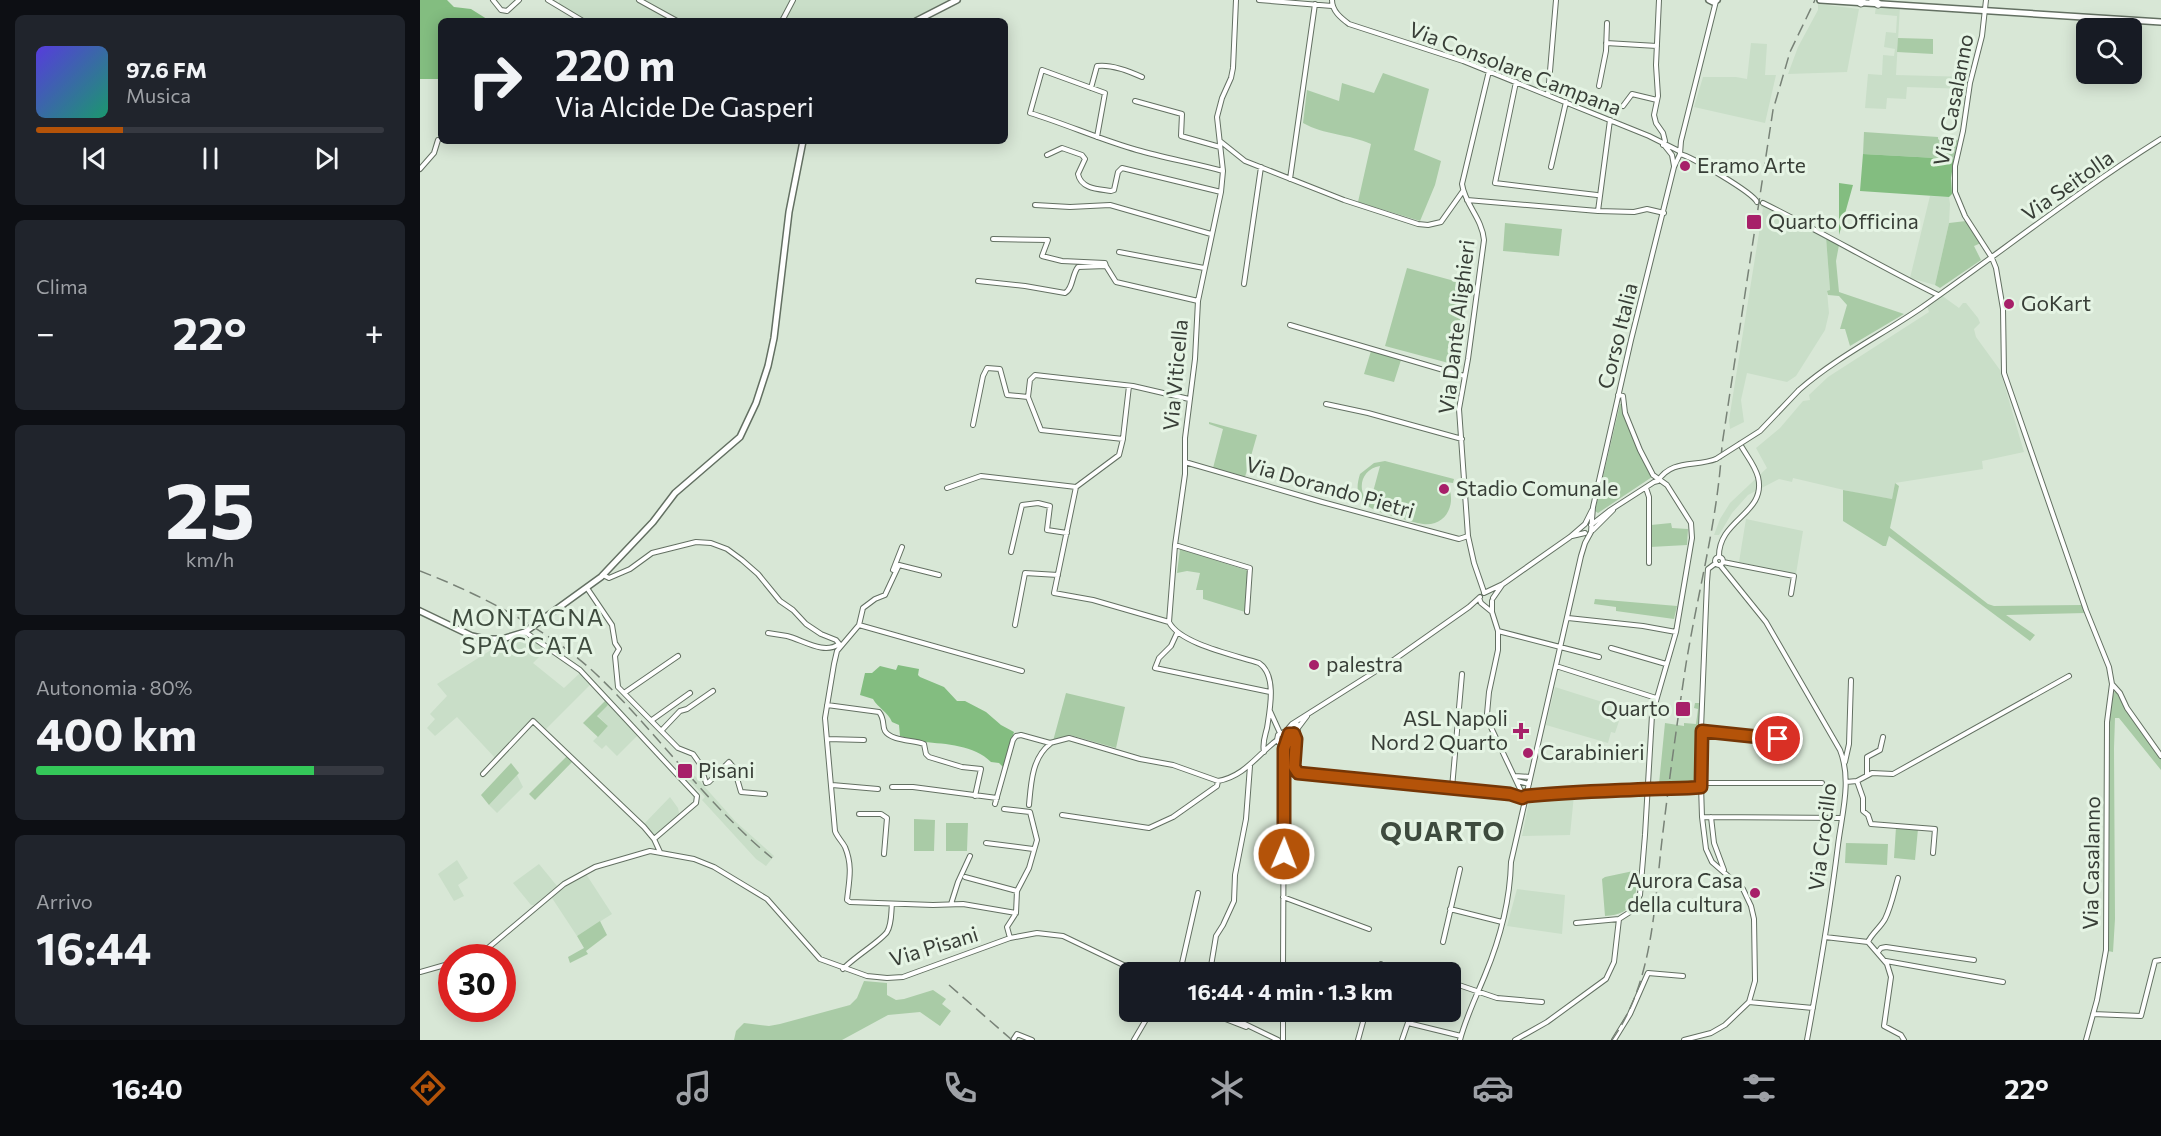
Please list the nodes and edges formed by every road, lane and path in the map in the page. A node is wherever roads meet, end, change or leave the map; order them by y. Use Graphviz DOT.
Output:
graph roads {
  1 [pos="493,0"];
  2 [pos="519,0"];
  3 [pos="548,0"];
  4 [pos="639,0"];
  5 [pos="793,0"];
  6 [pos="1236,0"];
  7 [pos="1259,0"];
  8 [pos="1332,0"];
  9 [pos="1556,0"];
  10 [pos="1659,0"];
  11 [pos="1713,0"];
  12 [pos="1820,0"];
  13 [pos="1986,0"];
  14 [pos="953,1"];
  15 [pos="556,2"];
  16 [pos="1868,2"];
  17 [pos="1315,4"];
  18 [pos="1332,6"];
  19 [pos="1984,10"];
  20 [pos="579,18"];
  21 [pos="672,18"];
  22 [pos="784,18"];
  23 [pos="922,18"];
  24 [pos="2161,22"];
  25 [pos="1607,23"];
  26 [pos="1606,43"];
  27 [pos="1657,46"];
  28 [pos="1489,71"];
  29 [pos="1142,77"];
  30 [pos="1516,82"];
  31 [pos="1599,86"];
  32 [pos="1091,88"];
  33 [pos="1548,95"];
  34 [pos="1657,99"];
  35 [pos="1135,100"];
  36 [pos="1566,102"];
  37 [pos="1623,106"];
  38 [pos="1610,120"];
  39 [pos="1097,137"];
  40 [pos="2161,139"];
  41 [pos="438,140"];
  42 [pos="1220,140"];
  43 [pos="802,144"];
  44 [pos="1663,145"];
  45 [pos="1220,147"];
  46 [pos="1678,151"];
  47 [pos="1047,155"];
  48 [pos="1672,155"];
  49 [pos="1674,166"];
  50 [pos="1261,167"];
  51 [pos="1551,167"];
  52 [pos="420,169"];
  53 [pos="1223,171"];
  54 [pos="1290,179"];
  55 [pos="1463,191"];
  56 [pos="1221,192"];
  57 [pos="1597,195"];
  58 [pos="1467,200"];
  59 [pos="1035,205"];
  60 [pos="1598,211"];
  61 [pos="1664,213"];
  62 [pos="1211,234"];
  63 [pos="993,239"];
  64 [pos="1119,252"];
  65 [pos="1992,258"];
  66 [pos="1106,266"];
  67 [pos="1204,268"];
  68 [pos="978,281"];
  69 [pos="1244,284"];
  70 [pos="1938,295"];
  71 [pos="1198,301"];
  72 [pos="1290,325"];
  73 [pos="1464,376"];
  74 [pos="1129,386"];
  75 [pos="1618,395"];
  76 [pos="1028,398"];
  77 [pos="1189,399"];
  78 [pos="1326,404"];
  79 [pos="973,425"];
  80 [pos="1123,439"];
  81 [pos="1462,439"];
  82 [pos="1740,444"];
  83 [pos="1185,462"];
  84 [pos="1658,481"];
  85 [pos="947,488"];
  86 [pos="1076,488"];
  87 [pos="1646,488"];
  88 [pos="1613,509"];
  89 [pos="1593,510"];
  90 [pos="1603,516"];
  91 [pos="1584,525"];
  92 [pos="1591,525"];
  93 [pos="1592,531"];
  94 [pos="1067,533"];
  95 [pos="1585,533"];
  96 [pos="1468,536"];
  97 [pos="1572,536"];
  98 [pos="1175,545"];
  99 [pos="902,547"];
  100 [pos="1011,552"];
  101 [pos="1649,563"];
  102 [pos="1719,563"];
  103 [pos="603,575"];
  104 [pos="939,575"];
  105 [pos="1058,575"];
  106 [pos="1503,584"];
  107 [pos="588,588"];
  108 [pos="1485,592"];
  109 [pos="1791,594"];
  110 [pos="1480,597"];
  111 [pos="880,598"];
  112 [pos="1492,600"];
  113 [pos="1484,605"];
  114 [pos="1469,607"];
  115 [pos="420,611"];
  116 [pos="1247,612"];
  117 [pos="1492,612"];
  118 [pos="1568,618"];
  119 [pos="1169,622"];
  120 [pos="859,625"];
  121 [pos="1015,625"];
  122 [pos="1498,631"];
  123 [pos="525,632"];
  124 [pos="1676,632"];
  125 [pos="768,633"];
  126 [pos="1177,633"];
  127 [pos="840,645"];
  128 [pos="1561,646"];
  129 [pos="1611,648"];
  130 [pos="678,656"];
  131 [pos="1599,657"];
  132 [pos="1666,664"];
  133 [pos="1556,666"];
  134 [pos="1022,671"];
  135 [pos="1462,674"];
  136 [pos="2069,676"];
  137 [pos="1851,680"];
  138 [pos="2112,684"];
  139 [pos="713,691"];
  140 [pos="1270,692"];
  141 [pos="624,693"];
  142 [pos="690,693"];
  143 [pos="1656,698"];
  144 [pos="827,705"];
  145 [pos="1269,707"];
  146 [pos="1307,716"];
  147 [pos="652,720"];
  148 [pos="1274,721"];
  149 [pos="1268,722"];
  150 [pos="1292,724"];
  151 [pos="1298,728"];
  152 [pos="662,730"];
  153 [pos="1702,731"];
  154 [pos="1280,733"];
  155 [pos="1288,735"];
  156 [pos="1883,737"];
  157 [pos="827,739"];
  158 [pos="1296,739"];
  159 [pos="864,740"];
  160 [pos="1797,741"];
  161 [pos="1278,742"];
  162 [pos="1050,743"];
  163 [pos="1284,749"];
  164 [pos="1266,751"];
  165 [pos="2161,756"];
  166 [pos="1845,762"];
  167 [pos="1250,766"];
  168 [pos="483,774"];
  169 [pos="1867,776"];
  170 [pos="1530,777"];
  171 [pos="1516,778"];
  172 [pos="1218,781"];
  173 [pos="1857,781"];
  174 [pos="1846,782"];
  175 [pos="1822,783"];
  176 [pos="1529,784"];
  177 [pos="832,785"];
  178 [pos="1701,785"];
  179 [pos="892,787"];
  180 [pos="1452,788"];
  181 [pos="878,789"];
  182 [pos="1648,789"];
  183 [pos="765,794"];
  184 [pos="975,796"];
  185 [pos="1522,796"];
  186 [pos="997,798"];
  187 [pos="995,804"];
  188 [pos="1029,805"];
  189 [pos="1004,808"];
  190 [pos="859,814"];
  191 [pos="1062,815"];
  192 [pos="1702,817"];
  193 [pos="1711,817"];
  194 [pos="1842,818"];
  195 [pos="654,839"];
  196 [pos="986,843"];
  197 [pos="1033,849"];
  198 [pos="660,852"];
  199 [pos="1933,853"];
  200 [pos="884,854"];
  201 [pos="970,856"];
  202 [pos="1720,862"];
  203 [pos="1715,865"];
  204 [pos="1460,869"];
  205 [pos="1725,873"];
  206 [pos="965,877"];
  207 [pos="1898,878"];
  208 [pos="1017,891"];
  209 [pos="1198,892"];
  210 [pos="1283,897"];
  211 [pos="892,903"];
  212 [pos="951,904"];
  213 [pos="1450,909"];
  214 [pos="1016,913"];
  215 [pos="1619,918"];
  216 [pos="1502,922"];
  217 [pos="1576,923"];
  218 [pos="1369,929"];
  219 [pos="1825,937"];
  220 [pos="1010,938"];
  221 [pos="1443,942"];
  222 [pos="1868,942"];
  223 [pos="492,944"];
  224 [pos="1878,952"];
  225 [pos="1884,960"];
  226 [pos="1974,960"];
  227 [pos="2161,960"];
  228 [pos="1182,962"];
  229 [pos="1212,962"];
  230 [pos="1283,962"];
  231 [pos="1119,963"];
  232 [pos="438,967"];
  233 [pos="843,969"];
  234 [pos="420,972"];
  235 [pos="1683,976"];
  236 [pos="2003,982"];
  237 [pos="1461,986"];
  238 [pos="1478,991"];
  239 [pos="1542,1002"];
  240 [pos="1749,1002"];
  241 [pos="1813,1008"];
  242 [pos="2093,1014"];
  243 [pos="1145,1022"];
  244 [pos="1230,1022"];
  245 [pos="1241,1022"];
  246 [pos="1282,1022"];
  247 [pos="1363,1022"];
  248 [pos="1408,1023"];
  249 [pos="1253,1028"];
  250 [pos="1461,1038"];
  251 [pos="1013,1040"];
  252 [pos="1032,1040"];
  253 [pos="1134,1040"];
  254 [pos="1280,1040"];
  255 [pos="1358,1040"];
  256 [pos="1402,1040"];
  257 [pos="1515,1040"];
  258 [pos="1614,1040"];
  259 [pos="1684,1040"];
  260 [pos="1808,1040"];
  261 [pos="1904,1040"];
  262 [pos="2086,1040"];
  1 -- 2 [label="street"];
  3 -- 15 [label="street"];
  4 -- 21 [label="street"];
  5 -- 22 [label="street"];
  6 -- 42 [label="street, Via Viticella"];
  7 -- 17 [label="street"];
  8 -- 18 [label="street"];
  9 -- 33 [label="street"];
  10 -- 27 [label="street"];
  11 -- 46 [label="street, Corso Italia"];
  12 -- 16 [label="main road"];
  13 -- 19 [label="street, Via Casalanno"];
  14 -- 23 [label="main road"];
  15 -- 20 [label="street"];
  16 -- 19 [label="main road"];
  17 -- 18 [label="street"];
  17 -- 54 [label="street"];
  18 -- 28 [label="street, Via Consolare Campana"];
  19 -- 24 [label="main road"];
  19 -- 65 [label="street, Via Casalanno"];
  25 -- 26 [label="street"];
  26 -- 27 [label="street"];
  26 -- 31 [label="street"];
  27 -- 34 [label="street"];
  28 -- 30 [label="street, Via Consolare Campana"];
  28 -- 55 [label="street"];
  29 -- 32 [label="street"];
  30 -- 33 [label="street, Via Consolare Campana"];
  30 -- 57 [label="street"];
  32 -- 39 [label="street"];
  32 -- 39 [label="street"];
  33 -- 36 [label="street, Via Consolare Campana"];
  34 -- 37 [label="street"];
  34 -- 44 [label="street"];
  35 -- 45 [label="street"];
  36 -- 38 [label="street, Via Consolare Campana"];
  36 -- 51 [label="street"];
  38 -- 44 [label="street, Via Consolare Campana"];
  38 -- 60 [label="street"];
  39 -- 53 [label="street"];
  40 -- 65 [label="street, Via Seitolla"];
  41 -- 52 [label="street"];
  42 -- 45 [label="street, Via Viticella"];
  42 -- 50 [label="street"];
  43 -- 103 [label="main road"];
  44 -- 46 [label="street, Via Consolare Campana"];
  44 -- 48 [label="street, Via Consolare Campana"];
  45 -- 53 [label="street, Via Viticella"];
  46 -- 48 [label="street"];
  46 -- 48 [label="street"];
  46 -- 49 [label="street, Corso Italia"];
  46 -- 70 [label="street"];
  47 -- 56 [label="street"];
  48 -- 49 [label="street, Corso Italia"];
  49 -- 61 [label="street, Corso Italia"];
  50 -- 54 [label="street"];
  50 -- 69 [label="street"];
  53 -- 56 [label="street, Via Viticella"];
  54 -- 55 [label="street"];
  55 -- 58 [label="street, Via Dante Alighieri"];
  56 -- 62 [label="street, Via Viticella"];
  58 -- 60 [label="street"];
  58 -- 73 [label="street, Via Dante Alighieri"];
  59 -- 62 [label="street"];
  60 -- 61 [label="street"];
  61 -- 75 [label="street, Corso Italia"];
  62 -- 67 [label="street, Via Viticella"];
  63 -- 66 [label="street"];
  64 -- 67 [label="street"];
  65 -- 70 [label="street, Via Seitolla"];
  65 -- 138 [label="street, Via Casalanno"];
  66 -- 68 [label="street"];
  66 -- 71 [label="street"];
  67 -- 71 [label="street, Via Viticella"];
  70 -- 82 [label="street, Via Seitolla, bridge"];
  71 -- 77 [label="street, Via Viticella"];
  72 -- 73 [label="street"];
  73 -- 81 [label="street, Via Dante Alighieri"];
  74 -- 76 [label="street"];
  74 -- 77 [label="street"];
  74 -- 80 [label="street"];
  75 -- 84 [label="street"];
  75 -- 89 [label="street, Corso Italia"];
  76 -- 79 [label="street"];
  76 -- 80 [label="street"];
  77 -- 83 [label="street, Via Viticella"];
  78 -- 81 [label="street"];
  80 -- 86 [label="street"];
  81 -- 96 [label="street, Via Dante Alighieri"];
  82 -- 84 [label="street, Via Seitolla, bridge"];
  82 -- 102 [label="street, Via Crocillo"];
  83 -- 96 [label="street, Via Dorando Pietri"];
  83 -- 98 [label="street, Via Viticella"];
  84 -- 87 [label="street"];
  84 -- 124 [label="street"];
  85 -- 86 [label="street"];
  86 -- 94 [label="street"];
  87 -- 88 [label="street"];
  87 -- 101 [label="street"];
  88 -- 90 [label="street"];
  88 -- 93 [label="street"];
  89 -- 90 [label="street"];
  89 -- 91 [label="street"];
  89 -- 92 [label="street"];
  90 -- 92 [label="street"];
  91 -- 92 [label="street"];
  91 -- 95 [label="street"];
  91 -- 97 [label="street"];
  92 -- 93 [label="street"];
  93 -- 95 [label="street"];
  93 -- 118 [label="street"];
  94 -- 100 [label="street"];
  94 -- 105 [label="street"];
  95 -- 97 [label="street"];
  96 -- 108 [label="street, Via Dante Alighieri"];
  97 -- 106 [label="street"];
  98 -- 116 [label="street"];
  98 -- 119 [label="street, Via Viticella"];
  99 -- 111 [label="street"];
  102 -- 109 [label="street"];
  102 -- 153 [label="street"];
  102 -- 166 [label="street, Via Crocillo"];
  103 -- 107 [label="main road"];
  103 -- 127 [label="street"];
  104 -- 111 [label="street"];
  105 -- 119 [label="street"];
  105 -- 121 [label="street"];
  106 -- 108 [label="street"];
  106 -- 112 [label="street"];
  107 -- 123 [label="main road"];
  107 -- 141 [label="street"];
  108 -- 110 [label="street"];
  108 -- 112 [label="street"];
  110 -- 113 [label="street"];
  110 -- 114 [label="street"];
  111 -- 120 [label="street"];
  112 -- 113 [label="street"];
  112 -- 117 [label="street"];
  113 -- 114 [label="street"];
  113 -- 117 [label="street"];
  114 -- 146 [label="street"];
  115 -- 123 [label="main road"];
  117 -- 122 [label="street"];
  118 -- 124 [label="street"];
  118 -- 128 [label="street"];
  119 -- 126 [label="street"];
  120 -- 127 [label="street"];
  120 -- 134 [label="street"];
  122 -- 128 [label="street"];
  122 -- 171 [label="street"];
  123 -- 195 [label="street"];
  124 -- 132 [label="street"];
  125 -- 127 [label="street"];
  126 -- 140 [label="street"];
  126 -- 140 [label="street"];
  127 -- 144 [label="street"];
  128 -- 131 [label="street"];
  128 -- 133 [label="street"];
  129 -- 132 [label="street"];
  130 -- 141 [label="street"];
  132 -- 143 [label="street"];
  133 -- 143 [label="street"];
  133 -- 170 [label="street"];
  135 -- 180 [label="street"];
  136 -- 169 [label="street"];
  137 -- 166 [label="street"];
  138 -- 165 [label="street"];
  138 -- 242 [label="street, Via Casalanno"];
  139 -- 152 [label="street"];
  140 -- 145 [label="street"];
  141 -- 147 [label="street"];
  142 -- 147 [label="street"];
  143 -- 182 [label="street"];
  144 -- 157 [label="street"];
  144 -- 184 [label="street"];
  145 -- 148 [label="street"];
  145 -- 149 [label="street"];
  146 -- 150 [label="street"];
  146 -- 151 [label="street"];
  147 -- 152 [label="street"];
  148 -- 149 [label="street"];
  148 -- 154 [label="street"];
  149 -- 164 [label="street"];
  150 -- 151 [label="street"];
  150 -- 154 [label="street"];
  151 -- 155 [label="street"];
  151 -- 158 [label="street"];
  152 -- 183 [label="street"];
  153 -- 160 [label="street"];
  153 -- 178 [label="street"];
  154 -- 161 [label="street"];
  155 -- 158 [label="street"];
  155 -- 161 [label="street"];
  155 -- 163 [label="street"];
  156 -- 169 [label="street"];
  157 -- 159 [label="street"];
  157 -- 177 [label="street"];
  158 -- 180 [label="street"];
  161 -- 163 [label="street"];
  161 -- 164 [label="street"];
  162 -- 172 [label="street"];
  162 -- 186 [label="street"];
  162 -- 188 [label="street"];
  163 -- 210 [label="street"];
  164 -- 167 [label="street"];
  166 -- 174 [label="street, Via Crocillo"];
  167 -- 172 [label="street"];
  167 -- 229 [label="street"];
  168 -- 195 [label="street"];
  169 -- 173 [label="street"];
  170 -- 171 [label="street"];
  170 -- 176 [label="street"];
  171 -- 176 [label="street"];
  171 -- 185 [label="street"];
  172 -- 191 [label="street"];
  173 -- 174 [label="street"];
  173 -- 199 [label="street"];
  174 -- 194 [label="street, Via Crocillo"];
  175 -- 178 [label="street"];
  176 -- 185 [label="street"];
  177 -- 181 [label="street"];
  177 -- 211 [label="street"];
  178 -- 182 [label="street"];
  178 -- 192 [label="street"];
  179 -- 184 [label="street"];
  180 -- 185 [label="street"];
  182 -- 185 [label="street"];
  182 -- 215 [label="street"];
  184 -- 186 [label="street"];
  185 -- 216 [label="street"];
  186 -- 187 [label="street"];
  189 -- 197 [label="street"];
  190 -- 200 [label="street"];
  192 -- 193 [label="street"];
  192 -- 203 [label="street"];
  193 -- 194 [label="street"];
  193 -- 202 [label="street"];
  194 -- 219 [label="street, Via Crocillo"];
  195 -- 198 [label="street"];
  196 -- 197 [label="street"];
  197 -- 208 [label="street"];
  198 -- 223 [label="street, Via Pisani"];
  198 -- 233 [label="street, Via Pisani"];
  201 -- 212 [label="street"];
  202 -- 203 [label="street"];
  202 -- 205 [label="street"];
  203 -- 205 [label="street"];
  204 -- 213 [label="street"];
  205 -- 240 [label="street"];
  206 -- 208 [label="street"];
  207 -- 222 [label="street"];
  208 -- 214 [label="street"];
  209 -- 228 [label="street"];
  210 -- 218 [label="street"];
  210 -- 230 [label="street"];
  211 -- 212 [label="street"];
  211 -- 233 [label="street"];
  212 -- 214 [label="street"];
  213 -- 216 [label="street"];
  213 -- 221 [label="street"];
  214 -- 220 [label="street"];
  215 -- 217 [label="street"];
  215 -- 257 [label="street"];
  216 -- 238 [label="street"];
  219 -- 222 [label="street"];
  219 -- 241 [label="street, Via Crocillo"];
  220 -- 231 [label="street, Via Pisani"];
  220 -- 233 [label="street, Via Pisani"];
  222 -- 224 [label="street"];
  224 -- 225 [label="street"];
  224 -- 226 [label="street"];
  225 -- 236 [label="street"];
  225 -- 261 [label="street"];
  227 -- 242 [label="street"];
  232 -- 234 [label="street"];
  235 -- 258 [label="street"];
  237 -- 238 [label="street"];
  238 -- 239 [label="street"];
  238 -- 250 [label="street"];
  240 -- 241 [label="street"];
  240 -- 259 [label="street"];
  241 -- 260 [label="street, Via Crocillo"];
  242 -- 262 [label="street, Via Casalanno"];
  243 -- 253 [label="street"];
  244 -- 249 [label="street"];
  245 -- 249 [label="street"];
  246 -- 254 [label="street"];
  247 -- 255 [label="street"];
  248 -- 250 [label="street"];
  248 -- 256 [label="street"];
  249 -- 254 [label="street"];
  251 -- 252 [label="street"];
}
